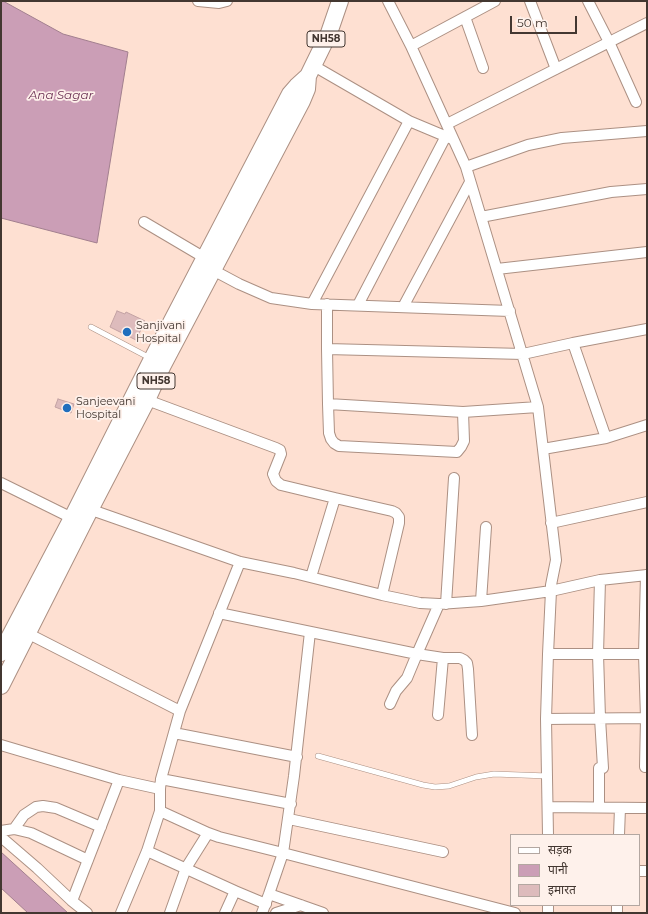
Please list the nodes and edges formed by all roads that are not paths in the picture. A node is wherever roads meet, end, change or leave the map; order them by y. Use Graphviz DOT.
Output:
graph roads {
  1 [pos="198,1"];
  2 [pos="227,1"];
  3 [pos="340,1"];
  4 [pos="388,1"];
  5 [pos="495,1"];
  6 [pos="530,1"];
  7 [pos="588,1"];
  8 [pos="465,17"];
  9 [pos="647,23"];
  10 [pos="608,42"];
  11 [pos="411,46"];
  12 [pos="483,68"];
  13 [pos="556,69"];
  14 [pos="311,71"];
  15 [pos="636,102"];
  16 [pos="409,121"];
  17 [pos="447,124"];
  18 [pos="647,131"];
  19 [pos="450,138"];
  20 [pos="466,167"];
  21 [pos="470,182"];
  22 [pos="647,189"];
  23 [pos="481,217"];
  24 [pos="144,222"];
  25 [pos="647,252"];
  26 [pos="209,264"];
  27 [pos="497,269"];
  28 [pos="312,304"];
  29 [pos="327,304"];
  30 [pos="358,305"];
  31 [pos="402,307"];
  32 [pos="510,311"];
  33 [pos="91,327"];
  34 [pos="647,329"];
  35 [pos="573,343"];
  36 [pos="328,350"];
  37 [pos="523,354"];
  38 [pos="158,362"];
  39 [pos="147,400"];
  40 [pos="328,404"];
  41 [pos="538,407"];
  42 [pos="463,412"];
  43 [pos="647,425"];
  44 [pos="606,438"];
  45 [pos="543,449"];
  46 [pos="454,478"];
  47 [pos="1,483"];
  48 [pos="335,498"];
  49 [pos="647,502"];
  50 [pos="81,514"];
  51 [pos="551,522"];
  52 [pos="486,527"];
  53 [pos="240,562"];
  54 [pos="646,575"];
  55 [pos="311,577"];
  56 [pos="600,580"];
  57 [pos="551,591"];
  58 [pos="382,595"];
  59 [pos="481,601"];
  60 [pos="442,604"];
  61 [pos="219,613"];
  62 [pos="310,632"];
  63 [pos="27,633"];
  64 [pos="1,653"];
  65 [pos="417,654"];
  66 [pos="548,654"];
  67 [pos="598,654"];
  68 [pos="646,654"];
  69 [pos="443,658"];
  70 [pos="1,686"];
  71 [pos="390,704"];
  72 [pos="180,712"];
  73 [pos="438,715"];
  74 [pos="600,718"];
  75 [pos="646,718"];
  76 [pos="546,719"];
  77 [pos="174,733"];
  78 [pos="472,735"];
  79 [pos="1,745"];
  80 [pos="318,756"];
  81 [pos="296,757"];
  82 [pos="645,767"];
  83 [pos="548,776"];
  84 [pos="119,780"];
  85 [pos="161,784"];
  86 [pos="291,804"];
  87 [pos="548,806"];
  88 [pos="599,807"];
  89 [pos="620,808"];
  90 [pos="647,808"];
  91 [pos="160,811"];
  92 [pos="289,819"];
  93 [pos="101,827"];
  94 [pos="14,829"];
  95 [pos="1,832"];
  96 [pos="208,833"];
  97 [pos="548,834"];
  98 [pos="619,834"];
  99 [pos="1,837"];
  100 [pos="147,851"];
  101 [pos="443,852"];
  102 [pos="283,853"];
  103 [pos="88,860"];
  104 [pos="186,868"];
  105 [pos="235,891"];
  106 [pos="269,894"];
  107 [pos="72,901"];
  108 [pos="301,905"];
  109 [pos="264,909"];
  110 [pos="87,913"];
  111 [pos="121,913"];
  112 [pos="170,913"];
  113 [pos="225,913"];
  114 [pos="276,913"];
  115 [pos="323,913"];
  116 [pos="515,913"];
  1 -- 2 [label="street"];
  3 -- 14 [label="highway, NH58"];
  4 -- 11 [label="street"];
  5 -- 8 [label="street"];
  6 -- 13 [label="street"];
  7 -- 10 [label="street"];
  8 -- 11 [label="street"];
  8 -- 12 [label="street"];
  9 -- 10 [label="street"];
  10 -- 13 [label="street"];
  10 -- 15 [label="street"];
  11 -- 17 [label="street"];
  13 -- 17 [label="street"];
  14 -- 16 [label="street"];
  14 -- 26 [label="highway, NH58"];
  16 -- 19 [label="street"];
  16 -- 28 [label="street"];
  17 -- 19 [label="street"];
  18 -- 20 [label="street"];
  19 -- 20 [label="street"];
  19 -- 30 [label="street"];
  20 -- 21 [label="street"];
  21 -- 23 [label="street"];
  21 -- 31 [label="street"];
  22 -- 23 [label="street"];
  23 -- 27 [label="street"];
  24 -- 26 [label="street"];
  25 -- 27 [label="street"];
  26 -- 28 [label="street"];
  26 -- 38 [label="highway, NH58"];
  27 -- 32 [label="street"];
  28 -- 29 [label="street"];
  29 -- 30 [label="street"];
  29 -- 36 [label="street"];
  30 -- 31 [label="street"];
  31 -- 32 [label="street"];
  32 -- 37 [label="street"];
  33 -- 38 [label="lane"];
  34 -- 35 [label="street"];
  35 -- 37 [label="street"];
  35 -- 44 [label="street"];
  36 -- 37 [label="street"];
  36 -- 40 [label="street"];
  37 -- 41 [label="street"];
  38 -- 39 [label="highway, NH58"];
  38 -- 50 [label="highway, NH58"];
  39 -- 48 [label="street"];
  39 -- 50 [label="highway, NH58"];
  40 -- 42 [label="street"];
  40 -- 42 [label="street"];
  41 -- 42 [label="street"];
  41 -- 45 [label="street"];
  43 -- 44 [label="street"];
  44 -- 45 [label="street"];
  45 -- 51 [label="street"];
  46 -- 60 [label="street"];
  47 -- 50 [label="street"];
  48 -- 55 [label="street"];
  48 -- 58 [label="street"];
  49 -- 51 [label="street"];
  50 -- 53 [label="street"];
  50 -- 63 [label="highway, NH58"];
  50 -- 64 [label="highway, NH58"];
  51 -- 57 [label="street"];
  52 -- 59 [label="street"];
  53 -- 55 [label="street"];
  53 -- 61 [label="street"];
  54 -- 56 [label="street"];
  54 -- 68 [label="street"];
  55 -- 58 [label="street"];
  56 -- 57 [label="street"];
  56 -- 67 [label="street"];
  57 -- 59 [label="street"];
  57 -- 66 [label="street"];
  58 -- 60 [label="street"];
  59 -- 60 [label="street"];
  60 -- 65 [label="street"];
  61 -- 62 [label="street"];
  61 -- 72 [label="street"];
  62 -- 65 [label="street"];
  62 -- 81 [label="street"];
  63 -- 70 [label="highway, NH58"];
  63 -- 72 [label="street"];
  65 -- 69 [label="street"];
  65 -- 71 [label="street"];
  66 -- 67 [label="street"];
  66 -- 76 [label="street"];
  67 -- 68 [label="street"];
  67 -- 74 [label="street"];
  68 -- 75 [label="street"];
  69 -- 73 [label="street"];
  69 -- 78 [label="street"];
  72 -- 77 [label="street"];
  74 -- 75 [label="street"];
  74 -- 76 [label="street"];
  74 -- 88 [label="street"];
  75 -- 82 [label="street"];
  76 -- 83 [label="street"];
  77 -- 81 [label="street"];
  77 -- 85 [label="street"];
  79 -- 84 [label="street"];
  80 -- 83 [label="lane"];
  81 -- 86 [label="street"];
  83 -- 87 [label="street"];
  84 -- 85 [label="street"];
  84 -- 93 [label="street"];
  85 -- 86 [label="street"];
  85 -- 91 [label="street"];
  86 -- 92 [label="street"];
  87 -- 88 [label="street"];
  87 -- 97 [label="street"];
  88 -- 89 [label="street"];
  89 -- 90 [label="street"];
  89 -- 98 [label="street"];
  91 -- 96 [label="street"];
  91 -- 100 [label="street"];
  92 -- 101 [label="street"];
  92 -- 102 [label="street"];
  93 -- 94 [label="street"];
  93 -- 103 [label="street"];
  94 -- 95 [label="street"];
  94 -- 103 [label="street"];
  96 -- 102 [label="street"];
  96 -- 104 [label="street"];
  99 -- 107 [label="street"];
  100 -- 104 [label="street"];
  100 -- 111 [label="street"];
  102 -- 106 [label="street"];
  102 -- 116 [label="street"];
  103 -- 107 [label="street"];
  104 -- 105 [label="street"];
  104 -- 112 [label="street"];
  105 -- 109 [label="street"];
  105 -- 113 [label="street"];
  106 -- 108 [label="street"];
  106 -- 109 [label="street"];
  107 -- 110 [label="street"];
  108 -- 114 [label="street"];
  108 -- 115 [label="street"];
}
